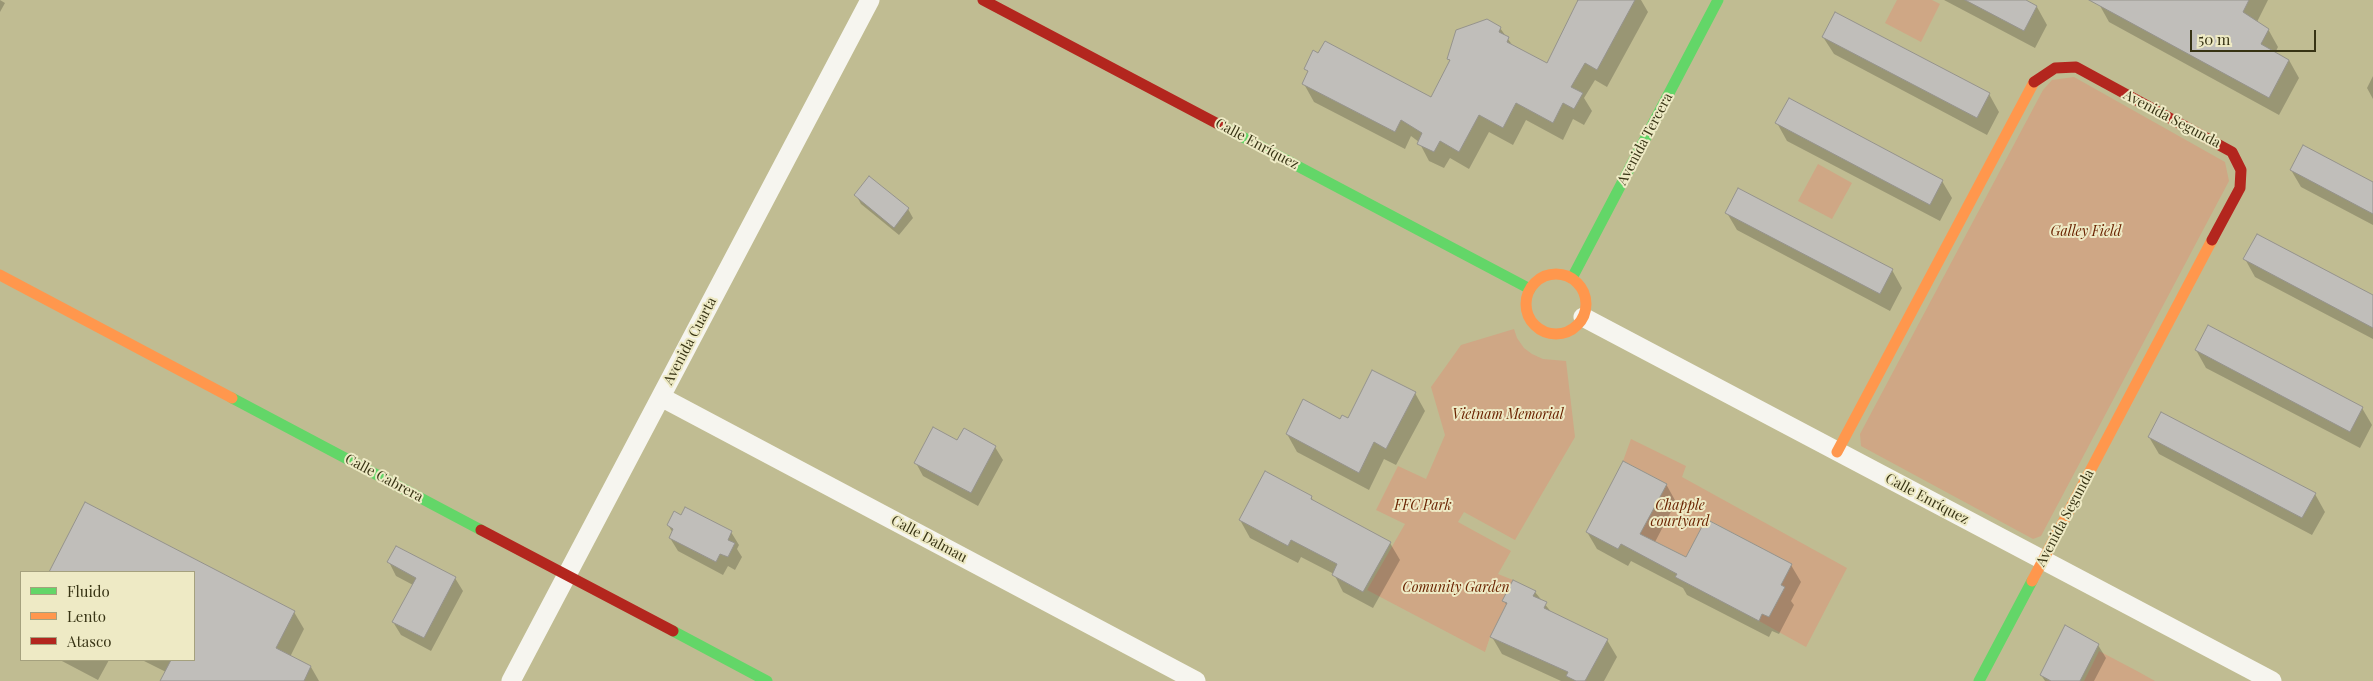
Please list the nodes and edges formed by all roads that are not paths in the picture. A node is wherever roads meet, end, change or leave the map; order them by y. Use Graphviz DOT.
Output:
graph roads {
  1 [pos="870,0"];
  2 [pos="983,0"];
  3 [pos="1718,0"];
  4 [pos="0,275"];
  5 [pos="1572,278"];
  6 [pos="1530,289"];
  7 [pos="1583,317"];
  8 [pos="661,396"];
  9 [pos="1837,452"];
  10 [pos="2043,560"];
  11 [pos="566,575"];
  12 [pos="511,681"];
  13 [pos="767,681"];
  14 [pos="1196,681"];
  15 [pos="1979,681"];
  16 [pos="2272,681"];
  1 -- 8 [label="street, Avenida Cuarta"];
  2 -- 6 [label="street, Calle Enríquez"];
  3 -- 5 [label="street, Avenida Tercera"];
  4 -- 11 [label="street, Calle Cabrera"];
  5 -- 6 [label="street"];
  5 -- 7 [label="street"];
  6 -- 7 [label="street"];
  7 -- 9 [label="street, Calle Enríquez"];
  8 -- 11 [label="street, Avenida Cuarta"];
  8 -- 14 [label="street, Calle Dalmau"];
  9 -- 10 [label="street, Calle Enríquez"];
  9 -- 10 [label="street, Avenida Segunda"];
  10 -- 15 [label="street, Avenida Segunda"];
  10 -- 16 [label="street, Calle Enríquez"];
  11 -- 12 [label="street, Avenida Cuarta"];
  11 -- 13 [label="street, Calle Cabrera"];
}
